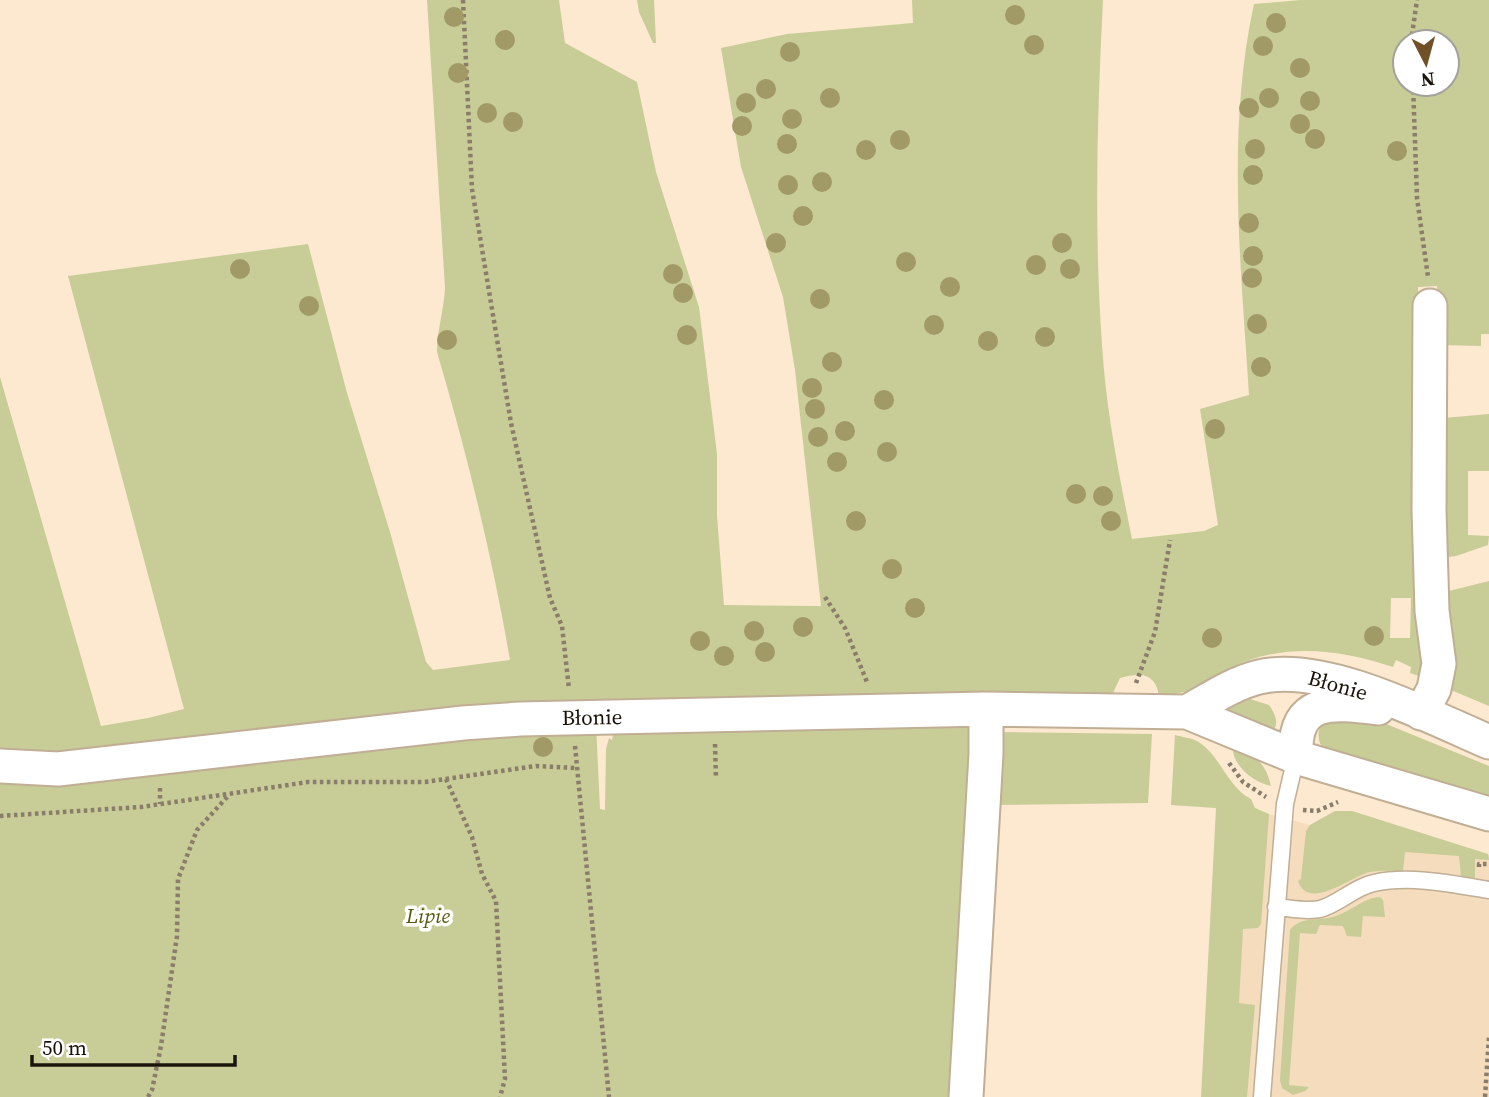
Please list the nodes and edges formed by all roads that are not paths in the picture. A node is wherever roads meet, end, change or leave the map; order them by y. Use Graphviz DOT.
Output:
graph roads {
  1 [pos="1430,306"];
  2 [pos="986,709"];
  3 [pos="1187,712"];
  4 [pos="1421,713"];
  5 [pos="1489,741"];
  6 [pos="1296,757"];
  7 [pos="0,766"];
  8 [pos="1489,814"];
  9 [pos="1489,890"];
  10 [pos="1276,906"];
  11 [pos="965,1097"];
  12 [pos="1262,1097"];
  1 -- 4 [label="street"];
  2 -- 3 [label="street, Błonie"];
  2 -- 7 [label="street, Błonie"];
  2 -- 11 [label="street"];
  3 -- 4 [label="street, Błonie"];
  3 -- 6 [label="street, Błonie"];
  4 -- 5 [label="street, Błonie"];
  4 -- 6 [label="street"];
  6 -- 8 [label="street, Błonie"];
  6 -- 10 [label="lane"];
  9 -- 10 [label="lane"];
  10 -- 12 [label="lane"];
}
